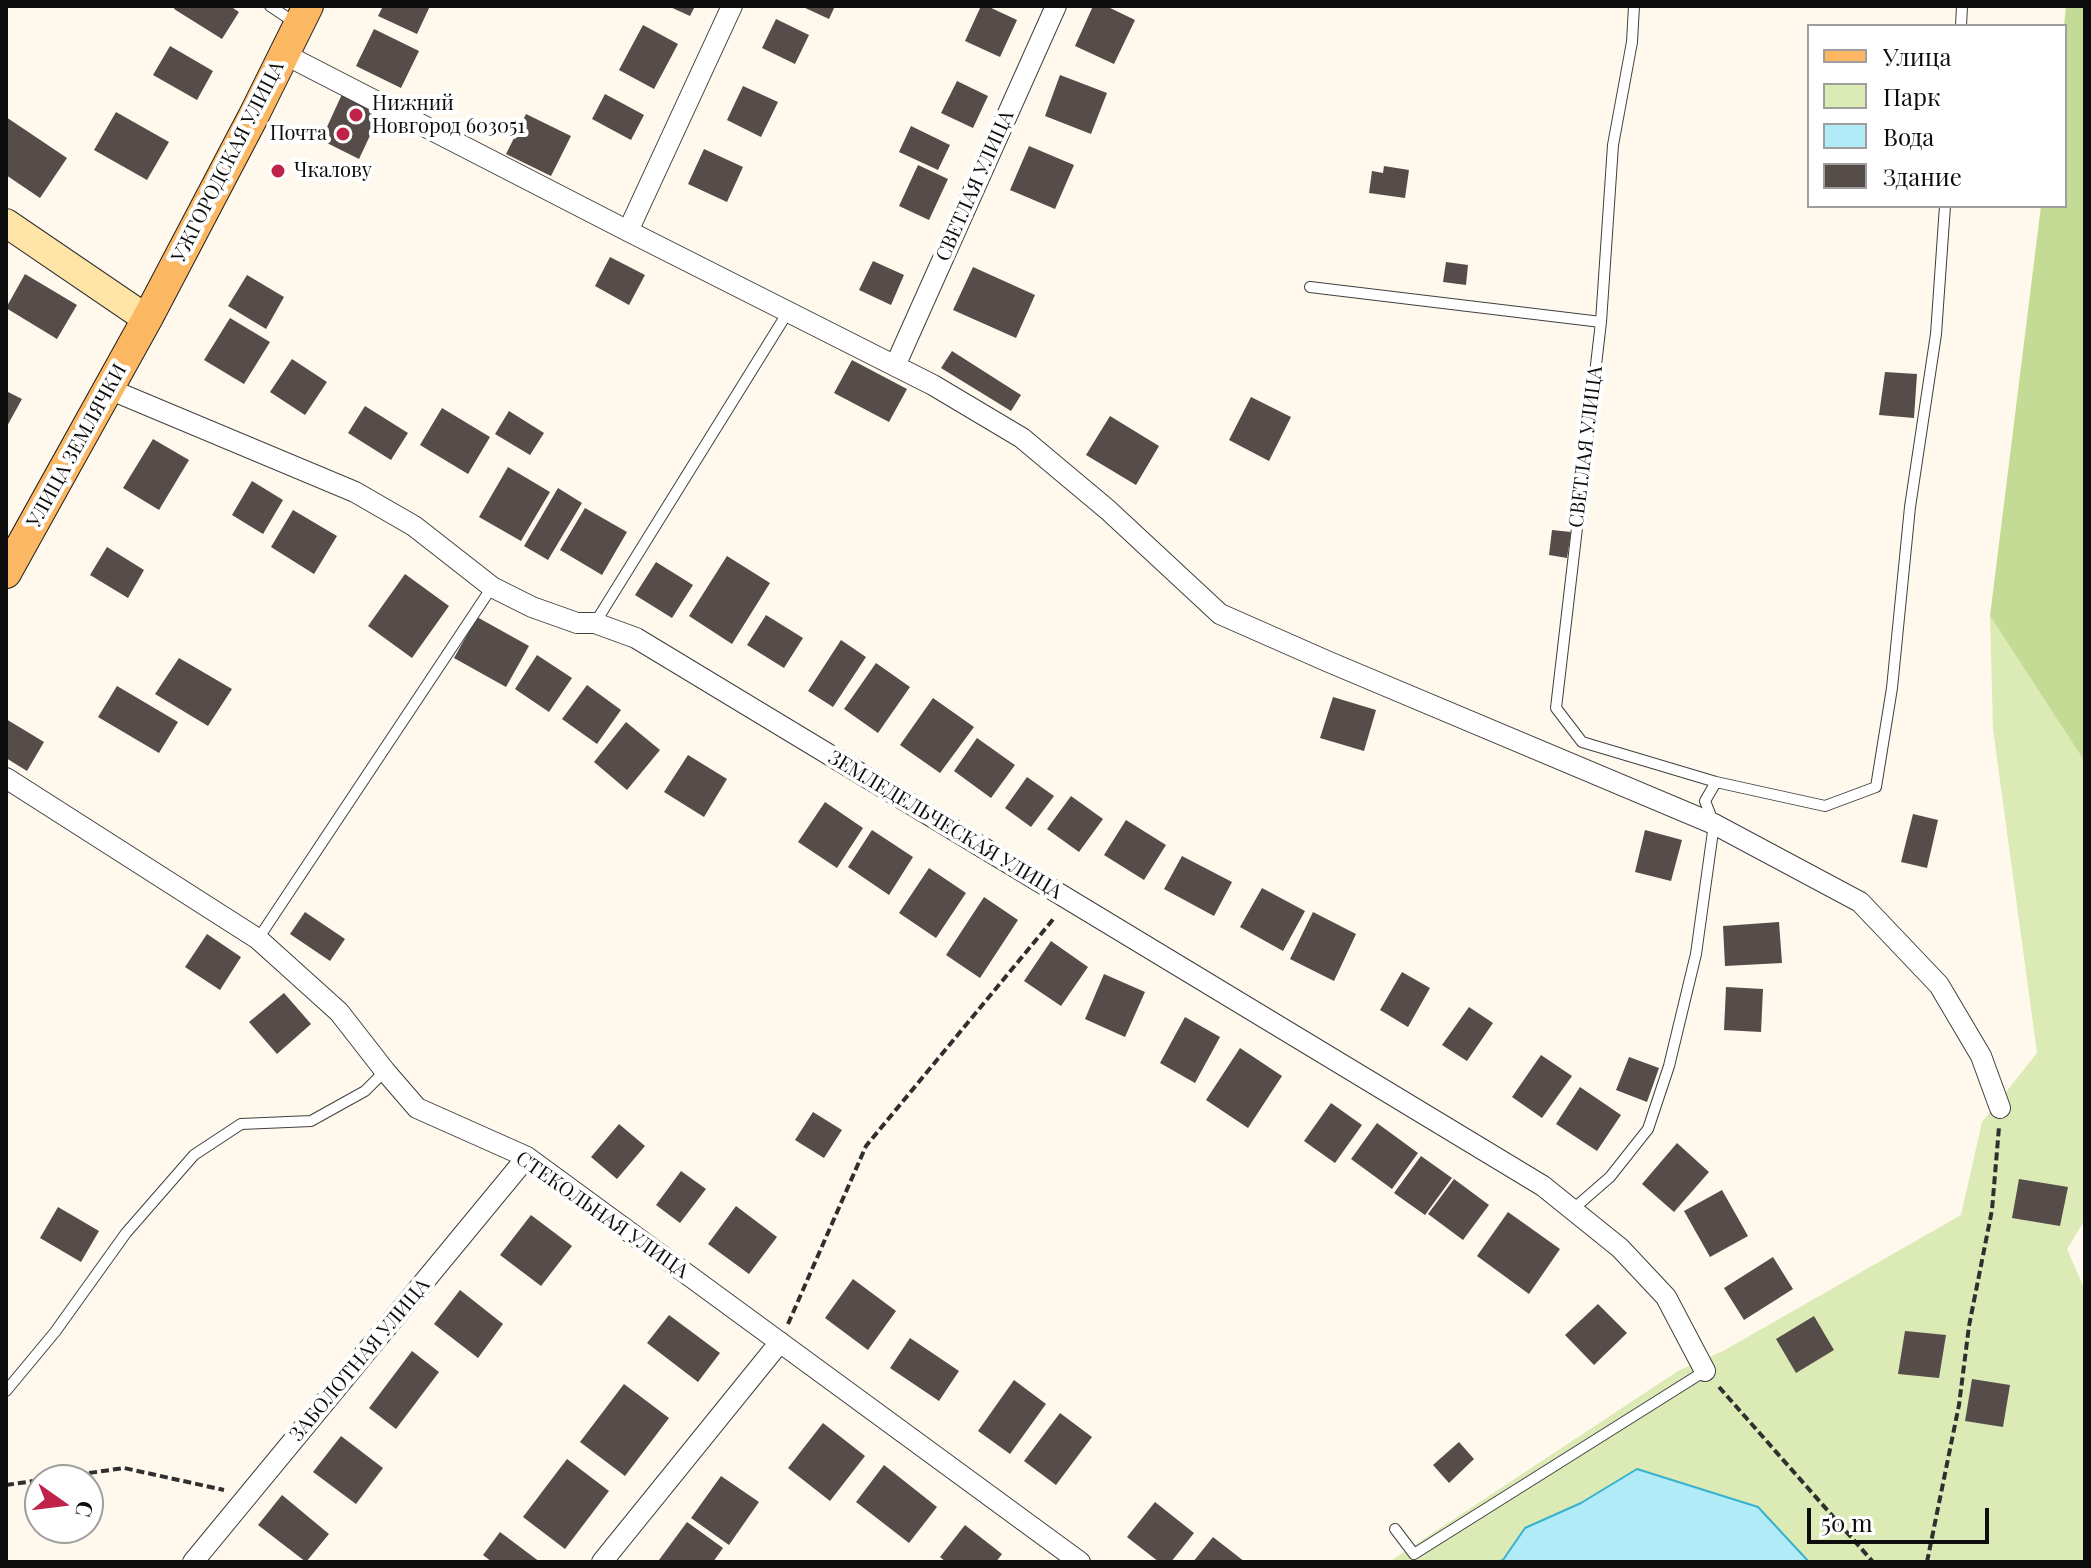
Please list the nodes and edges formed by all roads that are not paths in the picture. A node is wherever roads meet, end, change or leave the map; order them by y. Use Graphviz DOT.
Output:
graph roads {
  1 [pos="270,6"];
  2 [pos="732,6"];
  3 [pos="1056,6"];
  4 [pos="1634,6"];
  5 [pos="304,15"];
  6 [pos="284,54"];
  7 [pos="1945,208"];
  8 [pos="6,223"];
  9 [pos="628,231"];
  10 [pos="1310,287"];
  11 [pos="788,312"];
  12 [pos="147,319"];
  13 [pos="1601,322"];
  14 [pos="895,366"];
  15 [pos="109,389"];
  16 [pos="6,573"];
  17 [pos="492,587"];
  18 [pos="595,623"];
  19 [pos="6,778"];
  20 [pos="1716,782"];
  21 [pos="1714,824"];
  22 [pos="258,939"];
  23 [pos="385,1071"];
  24 [pos="2000,1108"];
  25 [pos="527,1157"];
  26 [pos="1572,1210"];
  27 [pos="780,1342"];
  28 [pos="1705,1371"];
  29 [pos="6,1391"];
  30 [pos="1395,1529"];
  31 [pos="193,1562"];
  32 [pos="602,1562"];
  33 [pos="1080,1562"];
  1 -- 5 [label="lane"];
  2 -- 9 [label="street"];
  3 -- 14 [label="street, СВЕТЛАЯ УЛИЦА"];
  4 -- 13 [label="lane, СВЕТЛАЯ УЛИЦА"];
  5 -- 6 [label="main road, УЖГОРОДСКАЯ УЛИЦА"];
  6 -- 9 [label="street"];
  6 -- 12 [label="main road, УЖГОРОДСКАЯ УЛИЦА"];
  7 -- 20 [label="lane, СВЕТЛАЯ УЛИЦА"];
  8 -- 12 [label="street"];
  9 -- 11 [label="street"];
  10 -- 13 [label="lane"];
  11 -- 14 [label="street"];
  11 -- 18 [label="lane"];
  12 -- 15 [label="main road, УЛИЦА ЗЕМЛЯЧКИ"];
  13 -- 20 [label="lane, СВЕТЛАЯ УЛИЦА"];
  14 -- 21 [label="street"];
  15 -- 16 [label="main road, УЛИЦА ЗЕМЛЯЧКИ"];
  15 -- 17 [label="street, ЗЕМЛЕДЕЛЬЧЕСКАЯ УЛИЦА"];
  17 -- 18 [label="street, ЗЕМЛЕДЕЛЬЧЕСКАЯ УЛИЦА"];
  17 -- 22 [label="lane"];
  18 -- 26 [label="street, ЗЕМЛЕДЕЛЬЧЕСКАЯ УЛИЦА"];
  19 -- 22 [label="street, СТЕКОЛЬНАЯ УЛИЦА"];
  20 -- 21 [label="lane"];
  21 -- 24 [label="street"];
  21 -- 26 [label="lane"];
  22 -- 23 [label="street, СТЕКОЛЬНАЯ УЛИЦА"];
  23 -- 25 [label="street, СТЕКОЛЬНАЯ УЛИЦА"];
  23 -- 29 [label="lane"];
  25 -- 27 [label="street, СТЕКОЛЬНАЯ УЛИЦА"];
  25 -- 31 [label="street, ЗАБОЛОТНАЯ УЛИЦА"];
  26 -- 28 [label="street, ЗЕМЛЕДЕЛЬЧЕСКАЯ УЛИЦА"];
  27 -- 32 [label="street"];
  27 -- 33 [label="street, СТЕКОЛЬНАЯ УЛИЦА"];
  28 -- 30 [label="lane"];
}
